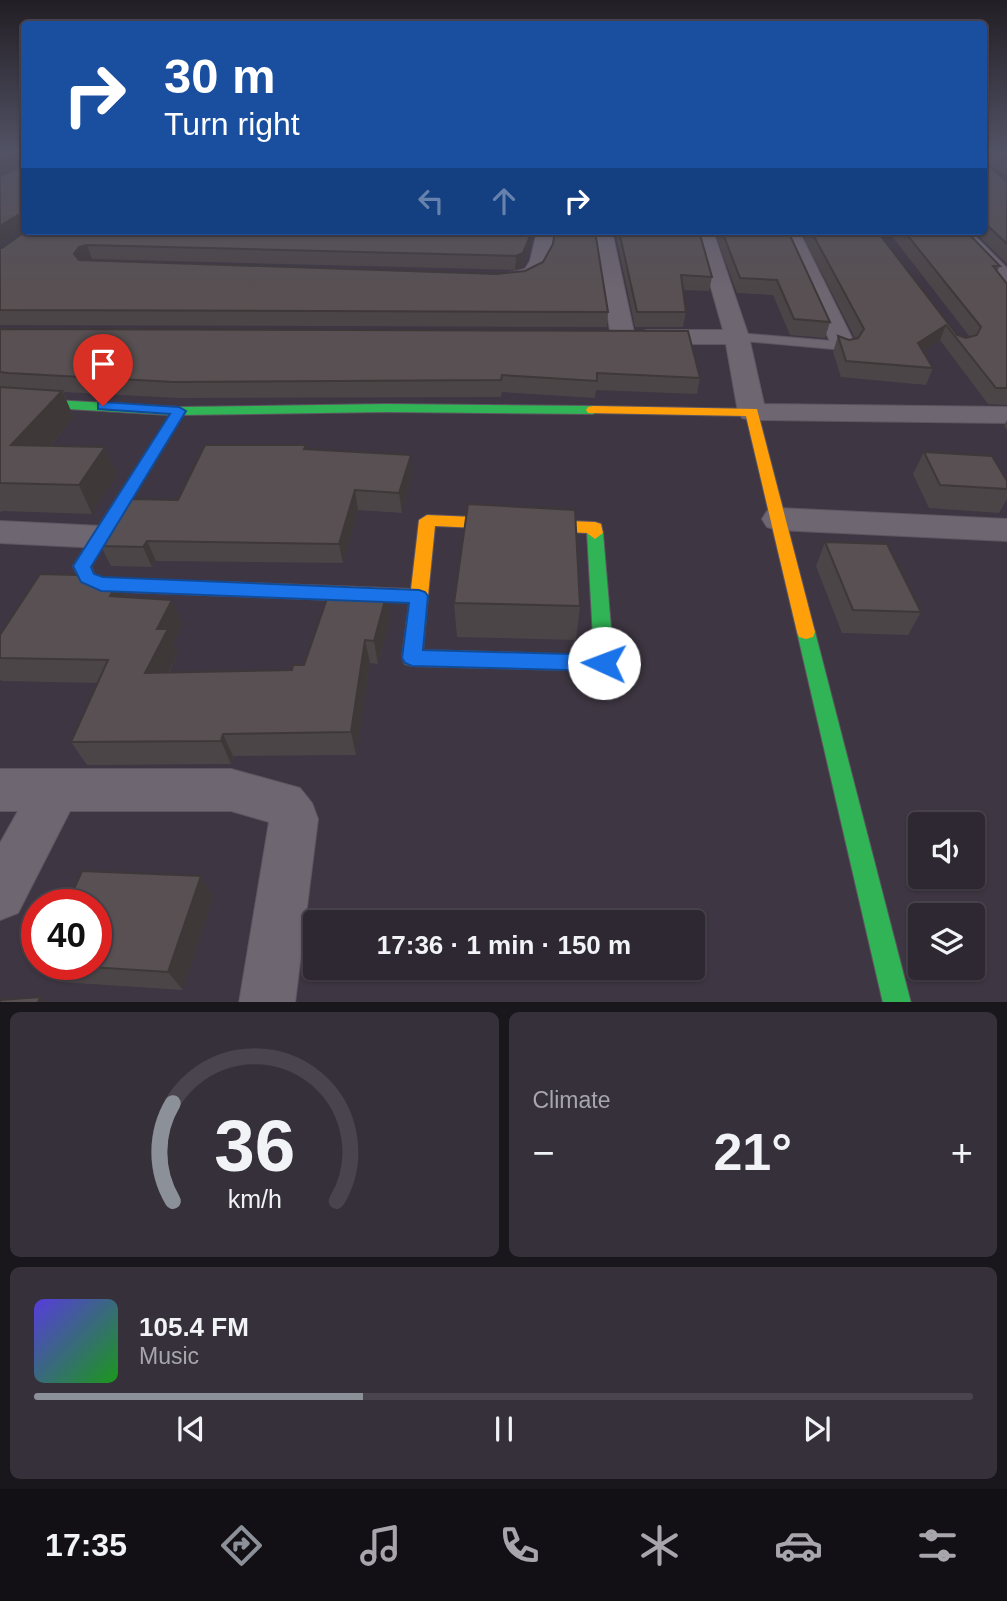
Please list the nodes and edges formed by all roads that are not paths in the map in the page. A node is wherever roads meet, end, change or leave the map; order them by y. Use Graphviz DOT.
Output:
graph roads {
  1 [pos="604,235"];
  2 [pos="705,235"];
  3 [pos="792,235"];
  4 [pos="964,235"];
  5 [pos="540,238"];
  6 [pos="483,280"];
  7 [pos="1007,280"];
  8 [pos="596,337"];
  9 [pos="623,337"];
  10 [pos="737,337"];
  11 [pos="844,346"];
  12 [pos="0,401"];
  13 [pos="179,411"];
  14 [pos="752,412"];
  15 [pos="1007,415"];
  16 [pos="778,519"];
  17 [pos="1007,530"];
  18 [pos="0,532"];
  19 [pos="101,537"];
  20 [pos="419,596"];
  21 [pos="0,790"];
  22 [pos="57,790"];
  23 [pos="0,895"];
  24 [pos="267,1002"];
  25 [pos="897,1002"];
  1 -- 9 [label="street"];
  2 -- 10 [label="street"];
  3 -- 11 [label="street"];
  4 -- 7 [label="street"];
  5 -- 6 [label="street"];
  8 -- 9 [label="street"];
  9 -- 10 [label="street"];
  10 -- 11 [label="lane"];
  10 -- 14 [label="street"];
  12 -- 13 [label="street"];
  13 -- 14 [label="street"];
  13 -- 19 [label="street"];
  14 -- 15 [label="street"];
  14 -- 16 [label="street"];
  16 -- 17 [label="street"];
  16 -- 25 [label="street"];
  18 -- 19 [label="street"];
  19 -- 20 [label="street"];
  20 -- 20 [label="street"];
  21 -- 22 [label="street"];
  22 -- 23 [label="street"];
  22 -- 24 [label="street"];
}
